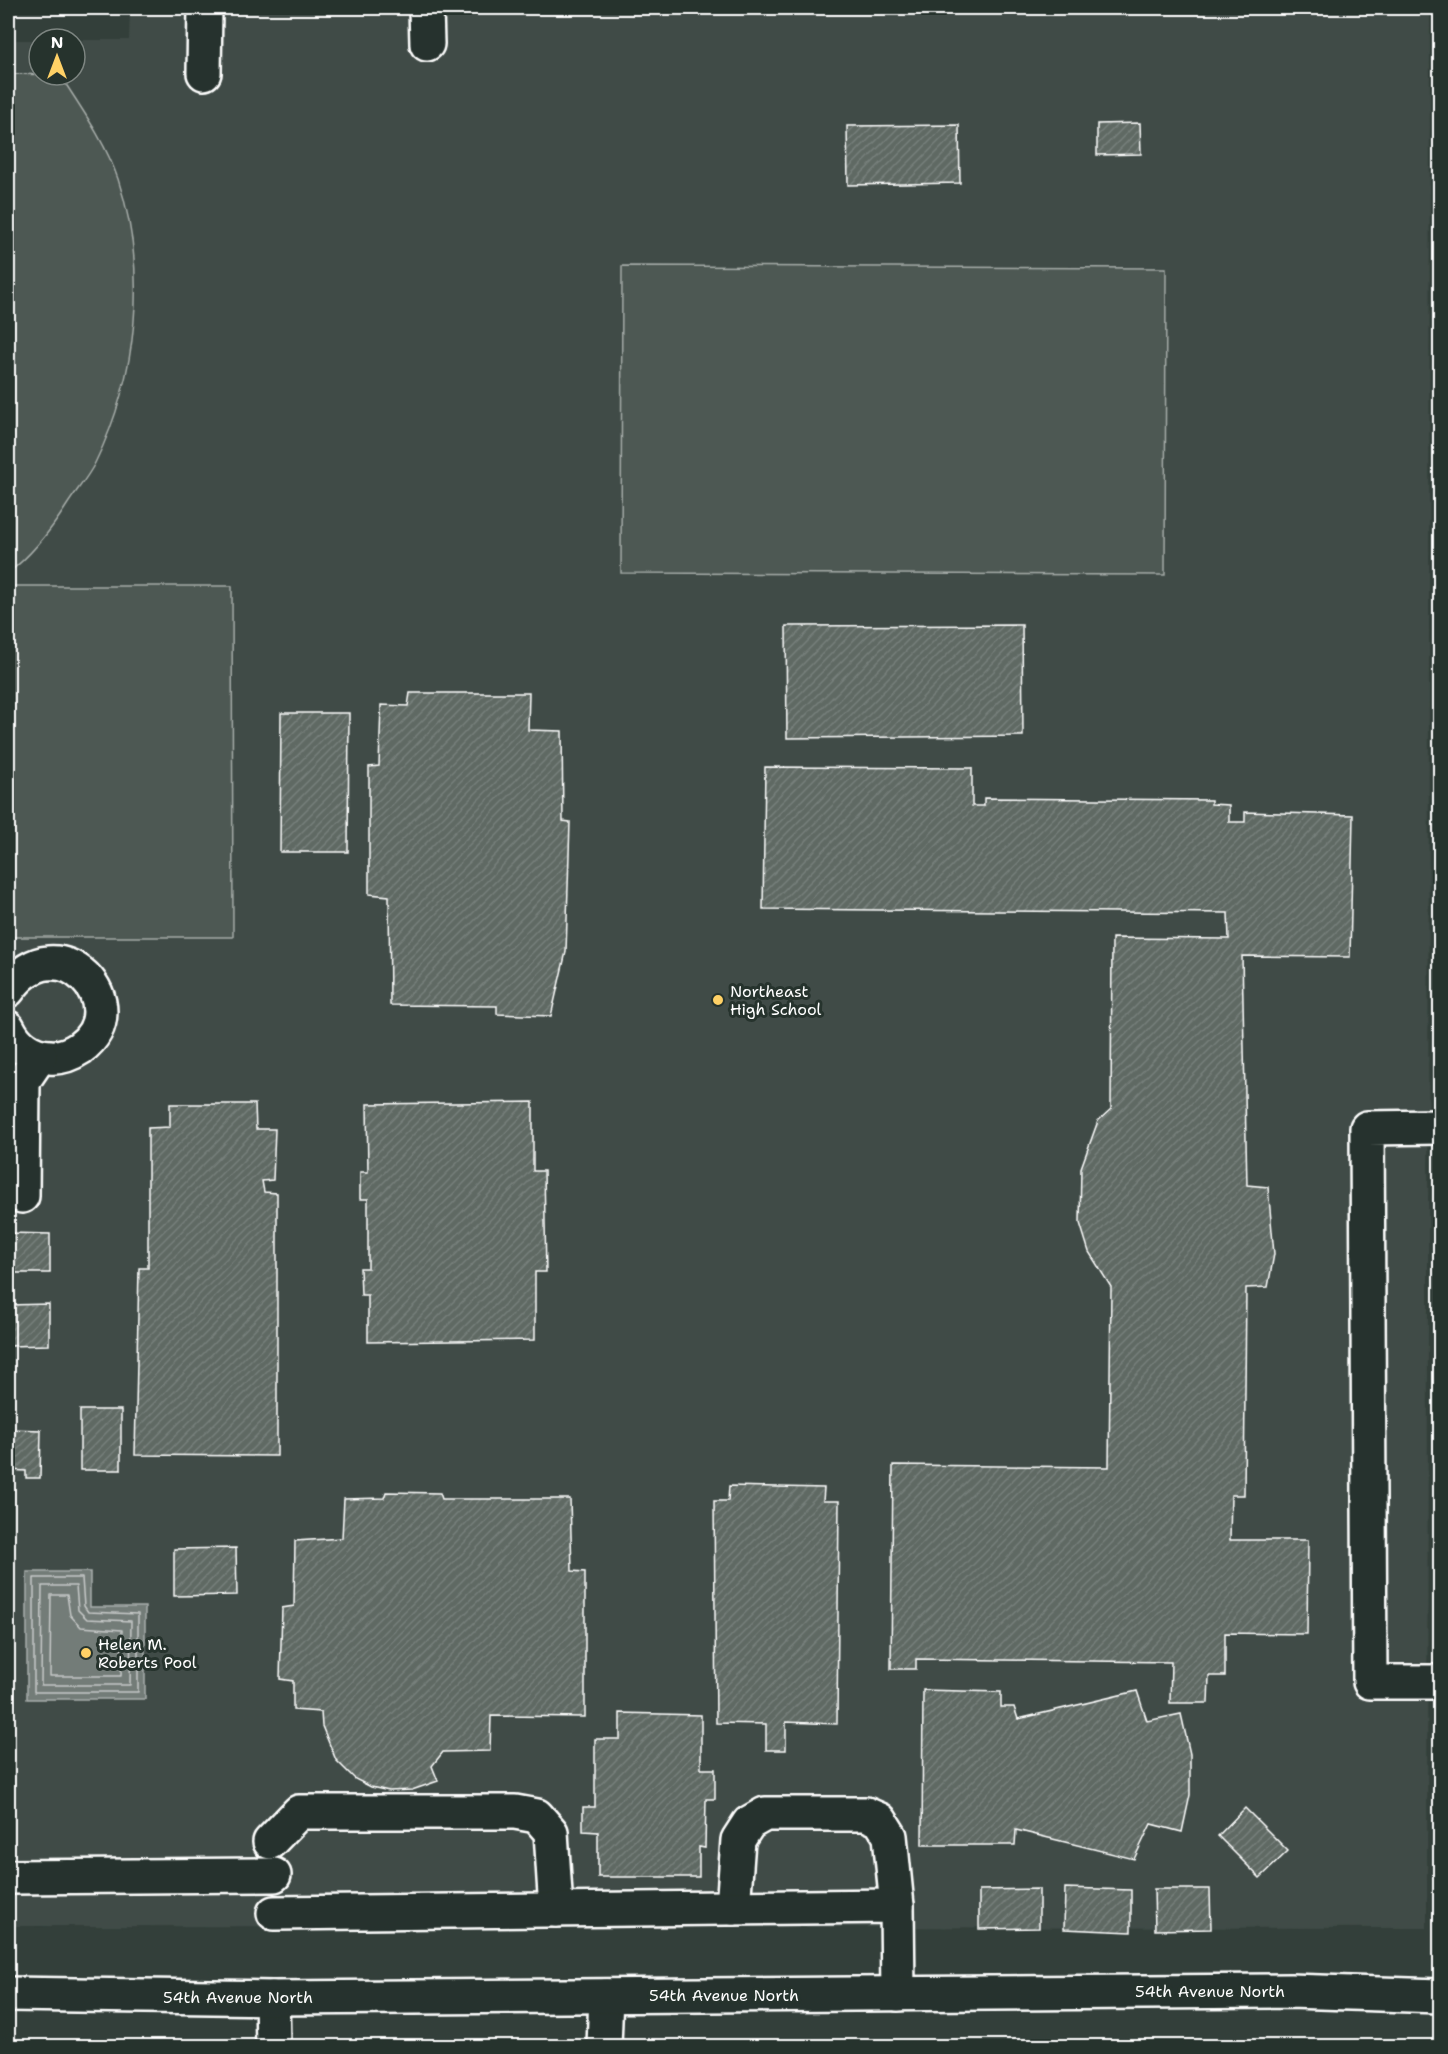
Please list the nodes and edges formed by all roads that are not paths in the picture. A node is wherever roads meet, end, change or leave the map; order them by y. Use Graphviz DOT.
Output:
graph roads {
  1 [pos="205,8"];
  2 [pos="426,8"];
  3 [pos="427,44"];
  4 [pos="204,73"];
  5 [pos="8,990"];
  6 [pos="9,1035"];
  7 [pos="40,1056"];
  8 [pos="1440,1127"];
  9 [pos="22,1196"];
  10 [pos="1440,1682"];
  11 [pos="270,1842"];
  12 [pos="274,1875"];
  13 [pos="8,1877"];
  14 [pos="897,1906"];
  15 [pos="733,1908"];
  16 [pos="556,1910"];
  17 [pos="274,1913"];
  18 [pos="8,1994"];
  19 [pos="898,1994"];
  20 [pos="606,1996"];
  21 [pos="1440,1996"];
  22 [pos="272,1998"];
  23 [pos="273,2046"];
  24 [pos="604,2046"];
  1 -- 4 [label="main road"];
  2 -- 3 [label="main road"];
  5 -- 7 [label="main road"];
  6 -- 7 [label="main road"];
  7 -- 9 [label="main road"];
  8 -- 10 [label="main road"];
  11 -- 16 [label="main road"];
  12 -- 13 [label="main road"];
  14 -- 15 [label="main road"];
  14 -- 15 [label="main road"];
  14 -- 19 [label="main road"];
  15 -- 16 [label="main road"];
  16 -- 17 [label="main road"];
  18 -- 22 [label="main road, 54th Avenue North"];
  19 -- 20 [label="main road, 54th Avenue North"];
  19 -- 21 [label="main road, 54th Avenue North"];
  20 -- 22 [label="main road, 54th Avenue North"];
  20 -- 24 [label="main road"];
  22 -- 23 [label="main road"];
}
